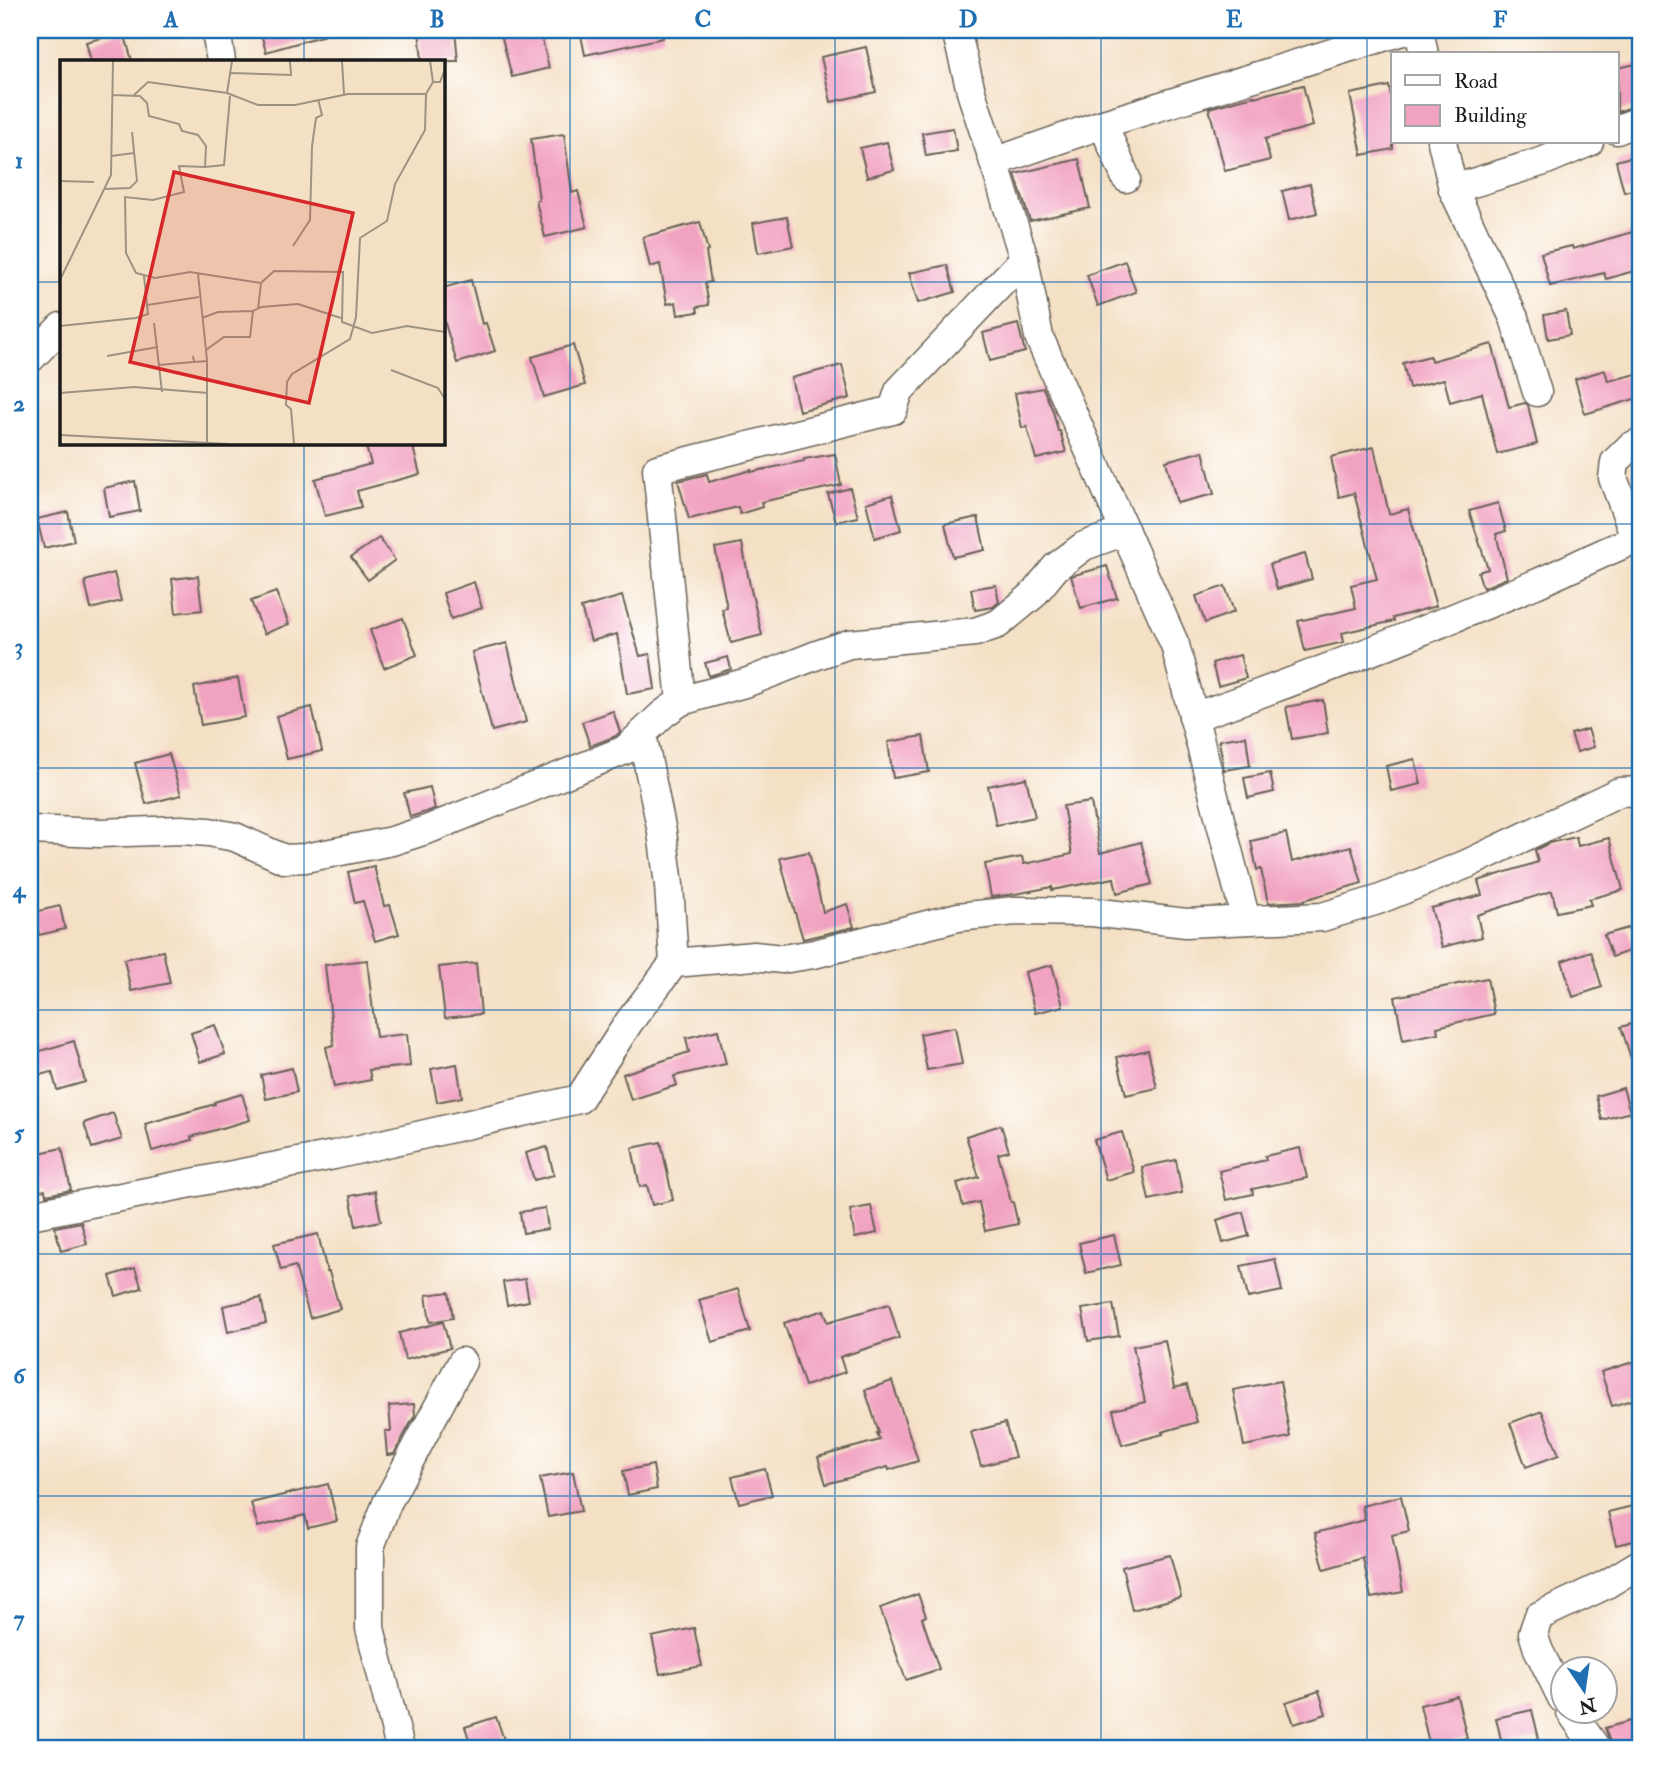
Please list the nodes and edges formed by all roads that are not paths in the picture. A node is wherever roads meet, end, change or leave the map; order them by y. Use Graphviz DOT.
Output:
graph roads {
  1 [pos="216,30"];
  2 [pos="956,30"];
  3 [pos="1406,30"];
  4 [pos="1419,30"];
  5 [pos="1424,52"];
  6 [pos="222,60"];
  7 [pos="1641,120"];
  8 [pos="1103,124"];
  9 [pos="1618,131"];
  10 [pos="1443,144"];
  11 [pos="1584,144"];
  12 [pos="995,162"];
  13 [pos="1126,178"];
  14 [pos="1452,189"];
  15 [pos="1024,259"];
  16 [pos="60,328"];
  17 [pos="30,359"];
  18 [pos="1538,392"];
  19 [pos="1641,442"];
  20 [pos="1125,531"];
  21 [pos="1639,543"];
  22 [pos="681,701"];
  23 [pos="1194,718"];
  24 [pos="642,734"];
  25 [pos="1641,791"];
  26 [pos="30,830"];
  27 [pos="1246,920"];
  28 [pos="674,963"];
  29 [pos="30,1215"];
  30 [pos="463,1362"];
  31 [pos="1641,1563"];
  32 [pos="1548,1669"];
  33 [pos="1581,1726"];
  34 [pos="400,1748"];
  35 [pos="1596,1748"];
  1 -- 6 [label="street"];
  2 -- 12 [label="street"];
  3 -- 8 [label="street"];
  4 -- 5 [label="street"];
  7 -- 9 [label="street"];
  8 -- 12 [label="street"];
  8 -- 13 [label="street"];
  10 -- 14 [label="street"];
  11 -- 14 [label="street"];
  12 -- 15 [label="street"];
  14 -- 18 [label="street"];
  15 -- 20 [label="street"];
  15 -- 22 [label="street"];
  16 -- 17 [label="street"];
  19 -- 21 [label="street"];
  20 -- 22 [label="street"];
  20 -- 23 [label="street"];
  21 -- 23 [label="street"];
  22 -- 24 [label="street"];
  23 -- 27 [label="street"];
  24 -- 26 [label="street"];
  24 -- 28 [label="street"];
  25 -- 27 [label="street"];
  27 -- 28 [label="street"];
  28 -- 29 [label="street"];
  30 -- 34 [label="street"];
  31 -- 32 [label="street"];
  33 -- 35 [label="street"];
}
